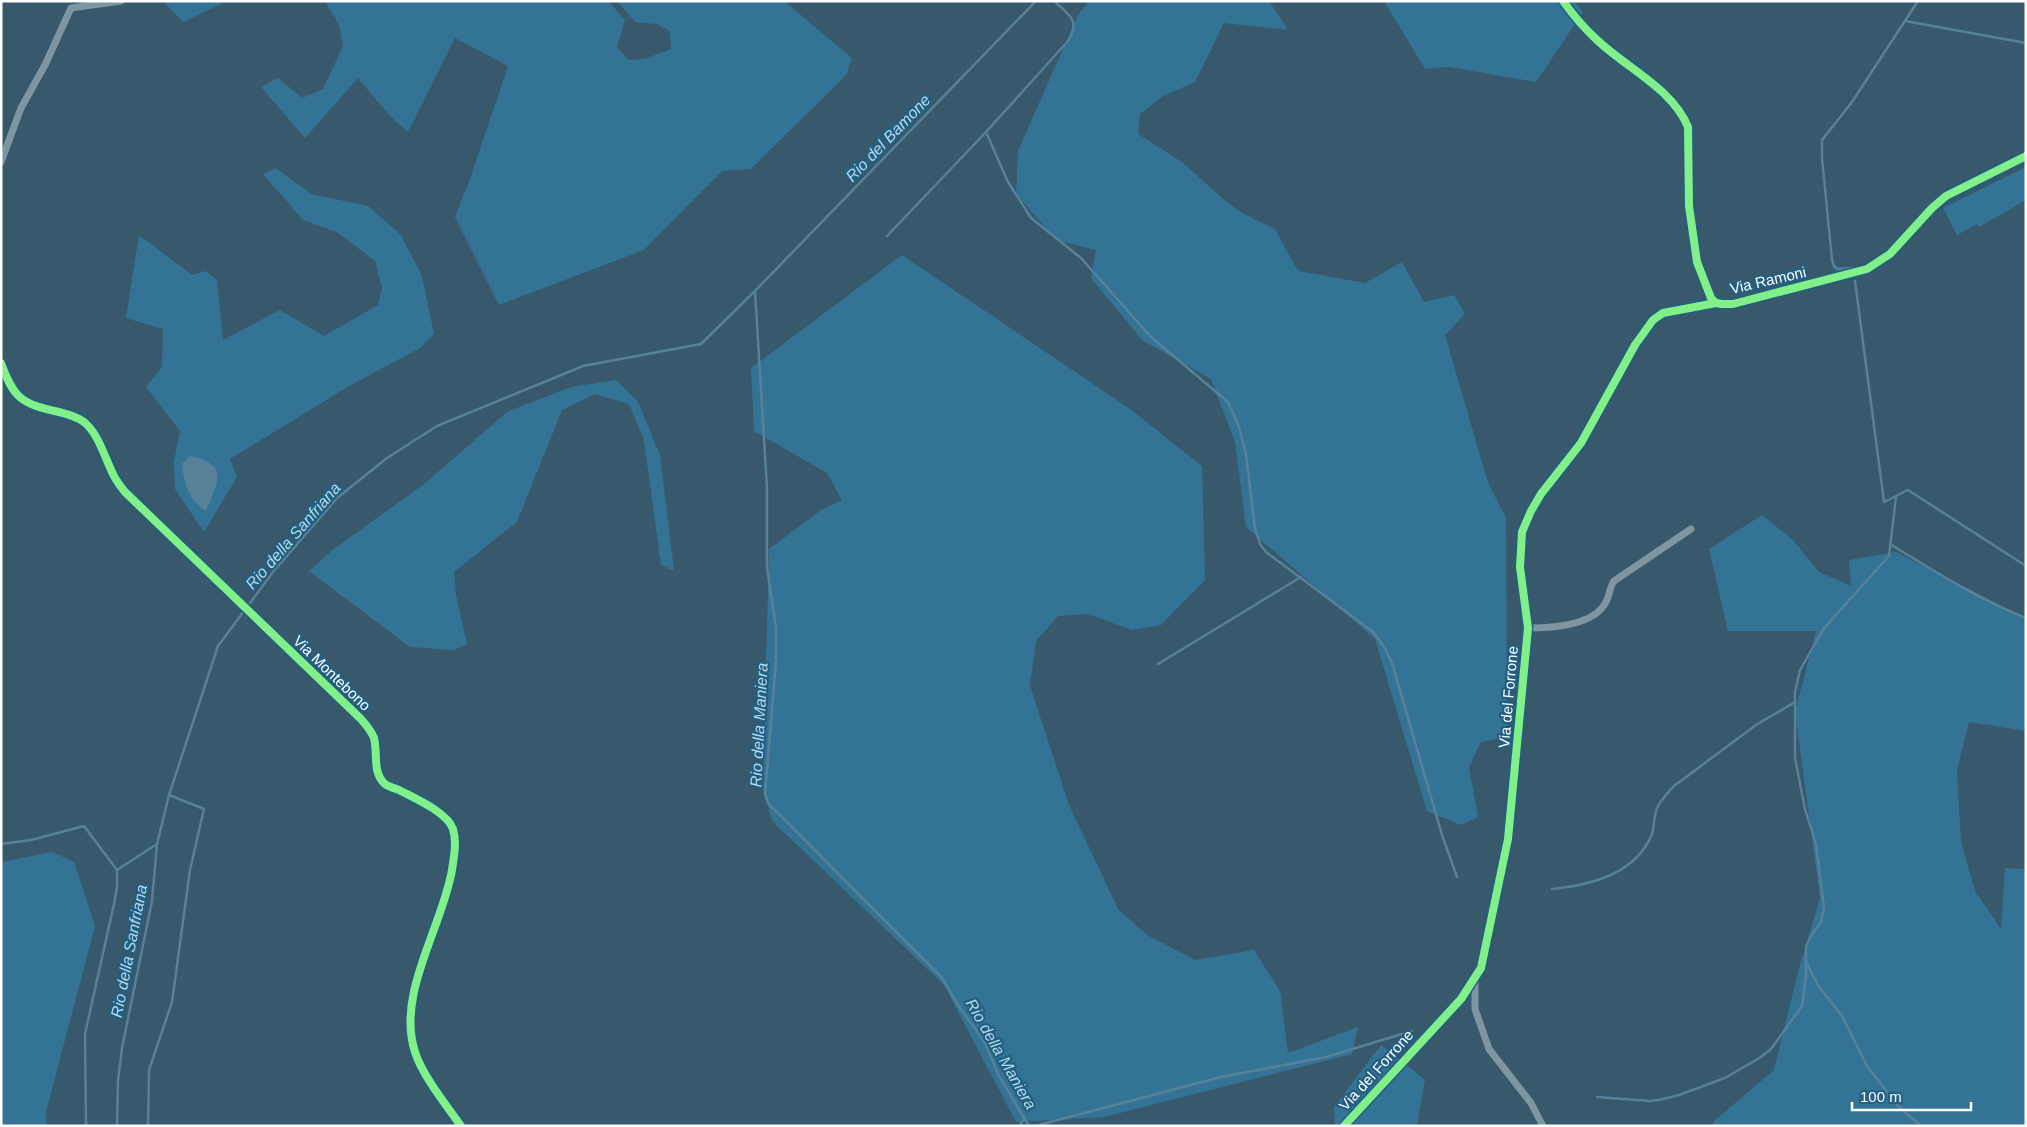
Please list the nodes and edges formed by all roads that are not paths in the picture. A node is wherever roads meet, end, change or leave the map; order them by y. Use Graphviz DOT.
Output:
graph roads {
  1 [pos="121,1"];
  2 [pos="1563,1"];
  3 [pos="70,5"];
  4 [pos="2026,156"];
  5 [pos="1,162"];
  6 [pos="1716,302"];
  7 [pos="1,363"];
  8 [pos="1691,530"];
  9 [pos="1528,628"];
  10 [pos="1475,978"];
  11 [pos="461,1126"];
  12 [pos="1344,1126"];
  13 [pos="1543,1126"];
  1 -- 3 [label="street"];
  2 -- 6 [label="street, Via Ramoni"];
  3 -- 5 [label="street"];
  4 -- 6 [label="street, Via Ramoni"];
  6 -- 9 [label="street, Via del Forrone"];
  7 -- 11 [label="street, Via Montebono"];
  8 -- 9 [label="street"];
  9 -- 10 [label="street, Via del Forrone"];
  10 -- 12 [label="street, Via del Forrone"];
  10 -- 13 [label="street"];
}
